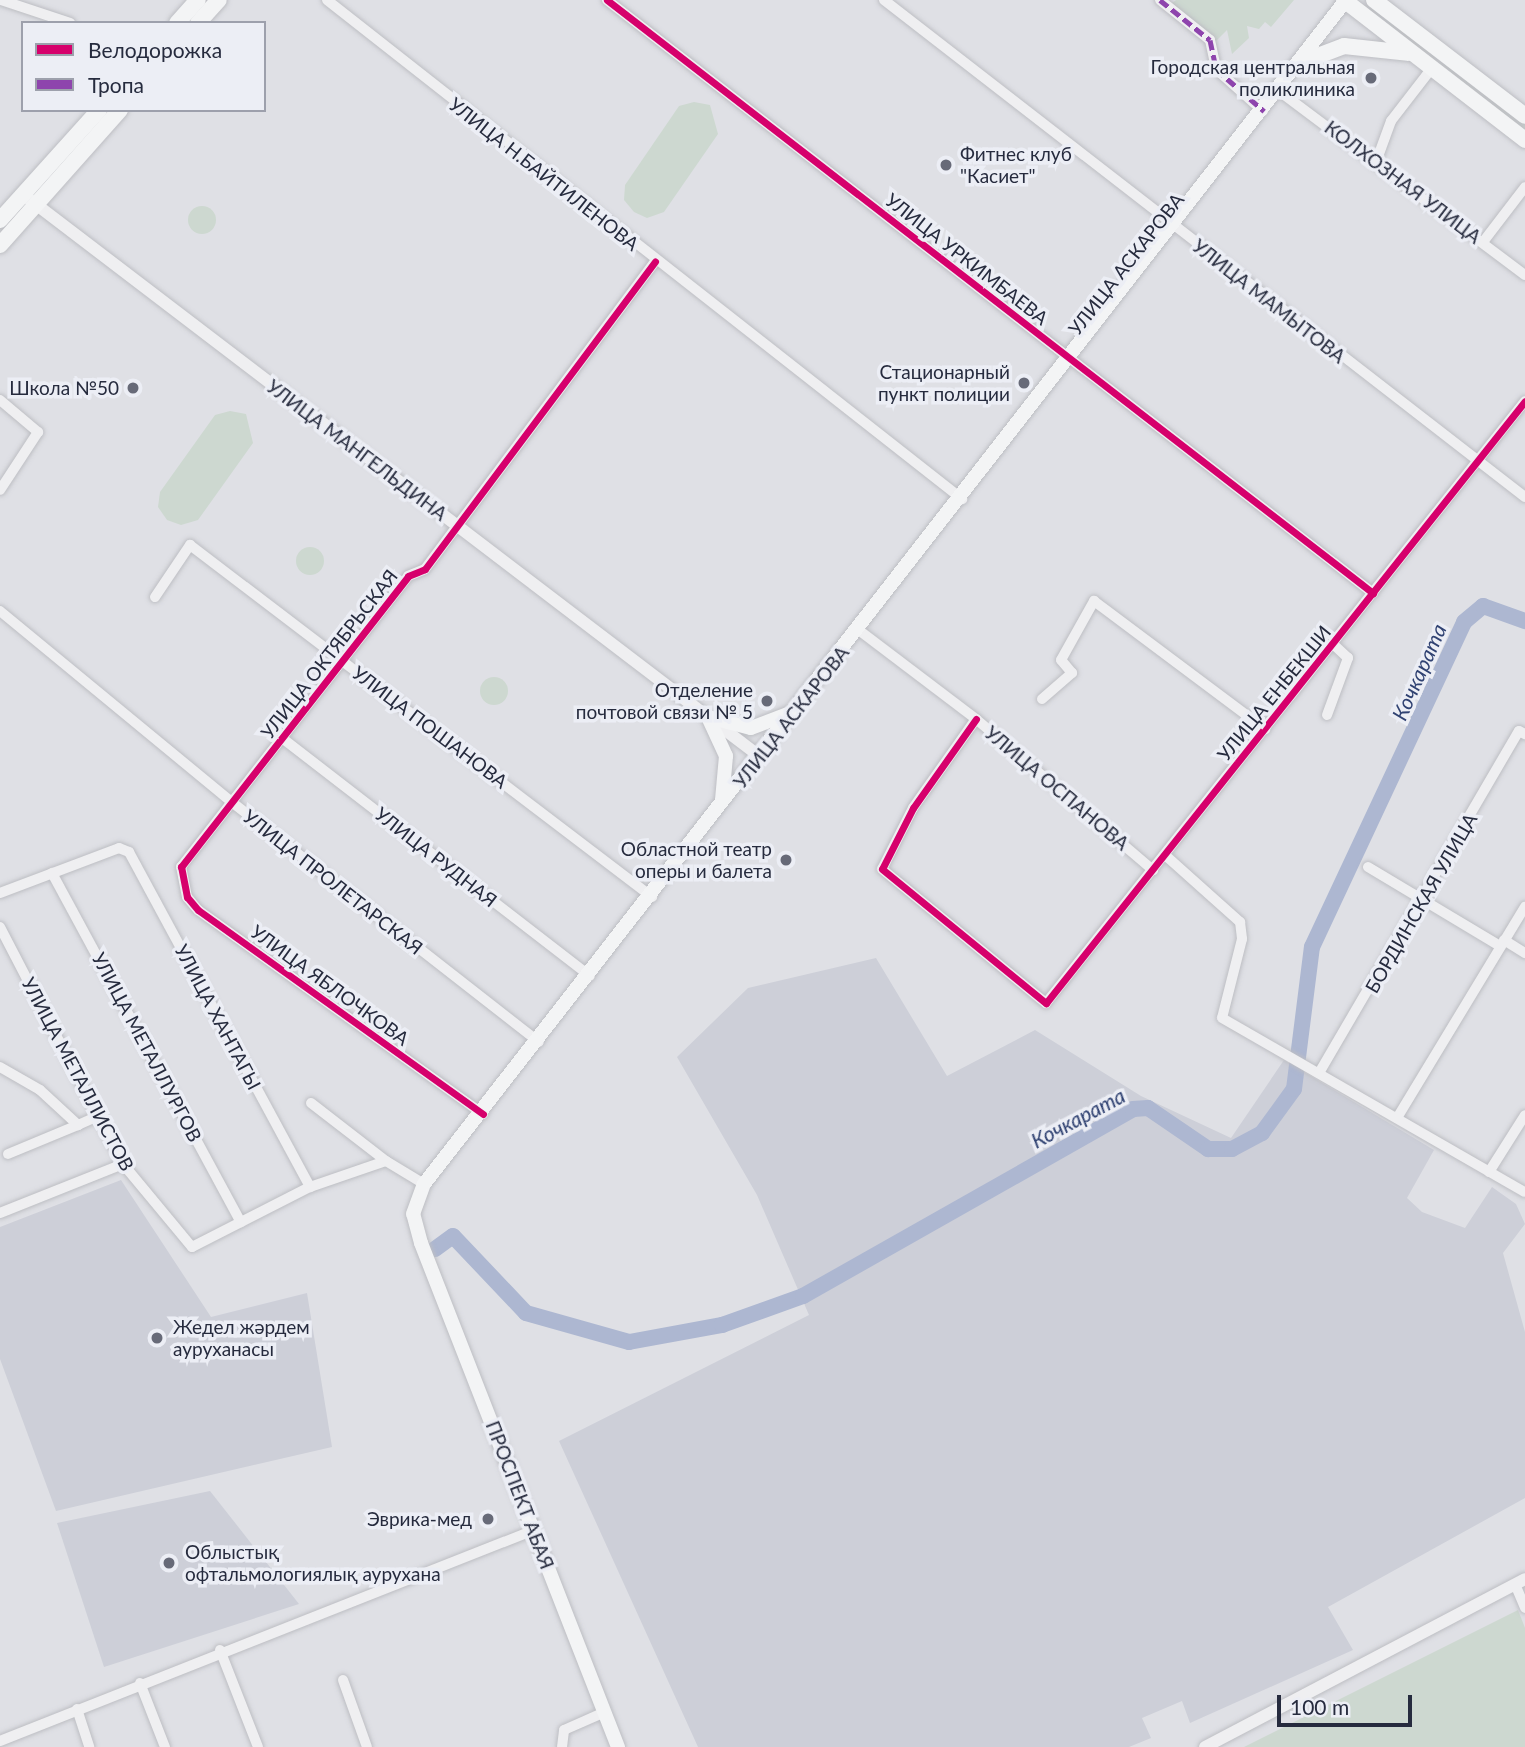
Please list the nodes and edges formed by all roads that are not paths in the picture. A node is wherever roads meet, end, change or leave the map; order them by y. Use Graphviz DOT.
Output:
graph roads {
  1 [pos="1,0"];
  2 [pos="198,0"];
  3 [pos="219,0"];
  4 [pos="327,0"];
  5 [pos="607,0"];
  6 [pos="884,0"];
  7 [pos="1160,0"];
  8 [pos="1345,0"];
  9 [pos="1374,0"];
  10 [pos="63,21"];
  11 [pos="179,21"];
  12 [pos="200,21"];
  13 [pos="1413,54"];
  14 [pos="1302,62"];
  15 [pos="1432,68"];
  16 [pos="1279,91"];
  17 [pos="1264,111"];
  18 [pos="97,112"];
  19 [pos="118,112"];
  20 [pos="1525,116"];
  21 [pos="1525,140"];
  22 [pos="1376,162"];
  23 [pos="1525,187"];
  24 [pos="29,200"];
  25 [pos="0,220"];
  26 [pos="1175,227"];
  27 [pos="1483,242"];
  28 [pos="0,245"];
  29 [pos="655,261"];
  30 [pos="1525,275"];
  31 [pos="1071,360"];
  32 [pos="0,400"];
  33 [pos="1525,401"];
  34 [pos="1477,464"];
  35 [pos="0,490"];
  36 [pos="1525,497"];
  37 [pos="962,499"];
  38 [pos="457,526"];
  39 [pos="1373,593"];
  40 [pos="155,597"];
  41 [pos="0,611"];
  42 [pos="860,631"];
  43 [pos="1334,644"];
  44 [pos="346,662"];
  45 [pos="1042,699"];
  46 [pos="797,708"];
  47 [pos="1327,715"];
  48 [pos="708,717"];
  49 [pos="976,719"];
  50 [pos="1265,729"];
  51 [pos="1522,732"];
  52 [pos="282,738"];
  53 [pos="759,756"];
  54 [pos="233,803"];
  55 [pos="720,808"];
  56 [pos="1165,855"];
  57 [pos="181,867"];
  58 [pos="1368,867"];
  59 [pos="1153,870"];
  60 [pos="52,873"];
  61 [pos="0,893"];
  62 [pos="652,897"];
  63 [pos="1424,901"];
  64 [pos="1525,907"];
  65 [pos="0,927"];
  66 [pos="1502,943"];
  67 [pos="1525,953"];
  68 [pos="590,976"];
  69 [pos="539,1042"];
  70 [pos="0,1067"];
  71 [pos="1319,1073"];
  72 [pos="311,1103"];
  73 [pos="483,1114"];
  74 [pos="1525,1115"];
  75 [pos="98,1116"];
  76 [pos="1397,1118"];
  77 [pos="78,1125"];
  78 [pos="8,1154"];
  79 [pos="386,1161"];
  80 [pos="123,1164"];
  81 [pos="1489,1172"];
  82 [pos="425,1184"];
  83 [pos="310,1187"];
  84 [pos="1525,1192"];
  85 [pos="0,1213"];
  86 [pos="241,1222"];
  87 [pos="421,1243"];
  88 [pos="534,1530"];
  89 [pos="1520,1581"];
  90 [pos="1525,1608"];
  91 [pos="220,1650"];
  92 [pos="343,1680"];
  93 [pos="140,1683"];
  94 [pos="77,1709"];
  95 [pos="604,1712"];
  96 [pos="0,1741"];
  97 [pos="89,1747"];
  98 [pos="165,1747"];
  99 [pos="258,1747"];
  100 [pos="368,1747"];
  101 [pos="562,1747"];
  102 [pos="618,1747"];
  103 [pos="1205,1747"];
  1 -- 10 [label="street"];
  2 -- 11 [label="main road"];
  3 -- 12 [label="main road"];
  4 -- 29 [label="street, УЛИЦА Н.БАЙТИЛЕНОВА"];
  5 -- 31 [label="street, УЛИЦА УРКИМБАЕВА"];
  6 -- 26 [label="street, УЛИЦА МАМЫТОВА"];
  7 -- 17 [label="street"];
  8 -- 13 [label="main road"];
  8 -- 14 [label="main road, УЛИЦА АСКАРОВА"];
  9 -- 20 [label="main road"];
  13 -- 14 [label="main road"];
  13 -- 15 [label="main road"];
  14 -- 16 [label="main road, УЛИЦА АСКАРОВА"];
  15 -- 21 [label="main road"];
  15 -- 22 [label="street"];
  16 -- 17 [label="main road, УЛИЦА АСКАРОВА"];
  16 -- 22 [label="street, КОЛХОЗНАЯ УЛИЦА"];
  17 -- 26 [label="main road, УЛИЦА АСКАРОВА"];
  18 -- 24 [label="main road"];
  19 -- 24 [label="main road"];
  22 -- 27 [label="street, КОЛХОЗНАЯ УЛИЦА"];
  23 -- 27 [label="street"];
  24 -- 25 [label="main road"];
  24 -- 28 [label="main road"];
  24 -- 38 [label="street, УЛИЦА МАНГЕЛЬДИНА"];
  26 -- 31 [label="main road, УЛИЦА АСКАРОВА"];
  26 -- 34 [label="street, УЛИЦА МАМЫТОВА"];
  27 -- 30 [label="street, КОЛХОЗНАЯ УЛИЦА"];
  29 -- 37 [label="street, УЛИЦА Н.БАЙТИЛЕНОВА"];
  29 -- 38 [label="street, УЛИЦА ОКТЯБРЬСКАЯ"];
  31 -- 37 [label="main road, УЛИЦА АСКАРОВА"];
  31 -- 39 [label="street, УЛИЦА УРКИМБАЕВА"];
  32 -- 35 [label="street"];
  33 -- 34 [label="street, УЛИЦА ЕНБЕКШИ"];
  34 -- 36 [label="street, УЛИЦА МАМЫТОВА"];
  34 -- 39 [label="street, УЛИЦА ЕНБЕКШИ"];
  37 -- 42 [label="main road, УЛИЦА АСКАРОВА"];
  38 -- 44 [label="street, УЛИЦА ОКТЯБРЬСКАЯ"];
  38 -- 48 [label="street, УЛИЦА МАНГЕЛЬДИНА"];
  39 -- 43 [label="street, УЛИЦА ЕНБЕКШИ"];
  40 -- 44 [label="street, УЛИЦА ПОШАНОВА"];
  41 -- 54 [label="street, УЛИЦА ПРОЛЕТАРСКАЯ"];
  42 -- 46 [label="main road, УЛИЦА АСКАРОВА"];
  42 -- 49 [label="street, УЛИЦА ОСПАНОВА"];
  43 -- 47 [label="street, УЛИЦА ЕНБЕКШИ"];
  43 -- 50 [label="street, УЛИЦА ЕНБЕКШИ"];
  44 -- 52 [label="street, УЛИЦА ОКТЯБРЬСКАЯ"];
  44 -- 62 [label="street, УЛИЦА ПОШАНОВА"];
  45 -- 50 [label="street"];
  46 -- 48 [label="main road"];
  46 -- 53 [label="main road, УЛИЦА АСКАРОВА"];
  48 -- 53 [label="street, УЛИЦА МАНГЕЛЬДИНА"];
  48 -- 55 [label="main road"];
  49 -- 59 [label="street, УЛИЦА ОСПАНОВА"];
  49 -- 59 [label="street, УЛИЦА ЕНБЕКШИ"];
  50 -- 56 [label="street, УЛИЦА ЕНБЕКШИ"];
  51 -- 63 [label="street, БОРДИНСКАЯ УЛИЦА"];
  52 -- 54 [label="street, УЛИЦА ОКТЯБРЬСКАЯ"];
  52 -- 68 [label="street, УЛИЦА РУДНАЯ"];
  53 -- 55 [label="main road, УЛИЦА АСКАРОВА"];
  54 -- 57 [label="street, УЛИЦА ОКТЯБРЬСКАЯ"];
  54 -- 69 [label="street, УЛИЦА ПРОЛЕТАРСКАЯ"];
  55 -- 62 [label="main road, УЛИЦА АСКАРОВА"];
  56 -- 59 [label="street, УЛИЦА ЕНБЕКШИ"];
  56 -- 71 [label="street"];
  57 -- 73 [label="street, УЛИЦА ЯБЛОЧКОВА"];
  58 -- 63 [label="street"];
  60 -- 61 [label="street"];
  60 -- 83 [label="street, УЛИЦА ХАНТАГЫ"];
  60 -- 86 [label="street, УЛИЦА МЕТАЛЛУРГОВ"];
  62 -- 68 [label="main road, УЛИЦА АСКАРОВА"];
  63 -- 66 [label="street"];
  63 -- 71 [label="street, БОРДИНСКАЯ УЛИЦА"];
  64 -- 66 [label="street"];
  65 -- 75 [label="street, УЛИЦА МЕТАЛЛИСТОВ"];
  66 -- 67 [label="street"];
  66 -- 76 [label="street"];
  68 -- 69 [label="main road, УЛИЦА АСКАРОВА"];
  69 -- 73 [label="main road, УЛИЦА АСКАРОВА"];
  70 -- 77 [label="street"];
  71 -- 76 [label="street"];
  72 -- 79 [label="street"];
  73 -- 82 [label="main road, УЛИЦА АСКАРОВА"];
  74 -- 81 [label="street"];
  75 -- 77 [label="street"];
  75 -- 80 [label="street, УЛИЦА МЕТАЛЛИСТОВ"];
  76 -- 81 [label="street"];
  77 -- 78 [label="street"];
  79 -- 82 [label="street"];
  79 -- 83 [label="street"];
  80 -- 85 [label="street"];
  80 -- 86 [label="street, УЛИЦА МЕТАЛЛИСТОВ"];
  81 -- 84 [label="street"];
  82 -- 87 [label="main road, УЛИЦА АСКАРОВА"];
  83 -- 86 [label="street"];
  87 -- 88 [label="main road, ПРОСПЕКТ АБАЯ"];
  88 -- 91 [label="street"];
  88 -- 95 [label="main road, ПРОСПЕКТ АБАЯ"];
  89 -- 90 [label="street"];
  89 -- 103 [label="street"];
  91 -- 93 [label="street"];
  91 -- 99 [label="street"];
  92 -- 100 [label="street"];
  93 -- 94 [label="street"];
  93 -- 98 [label="street"];
  94 -- 96 [label="street"];
  94 -- 97 [label="street"];
  95 -- 101 [label="street"];
  95 -- 102 [label="main road, ПРОСПЕКТ АБАЯ"];
}
